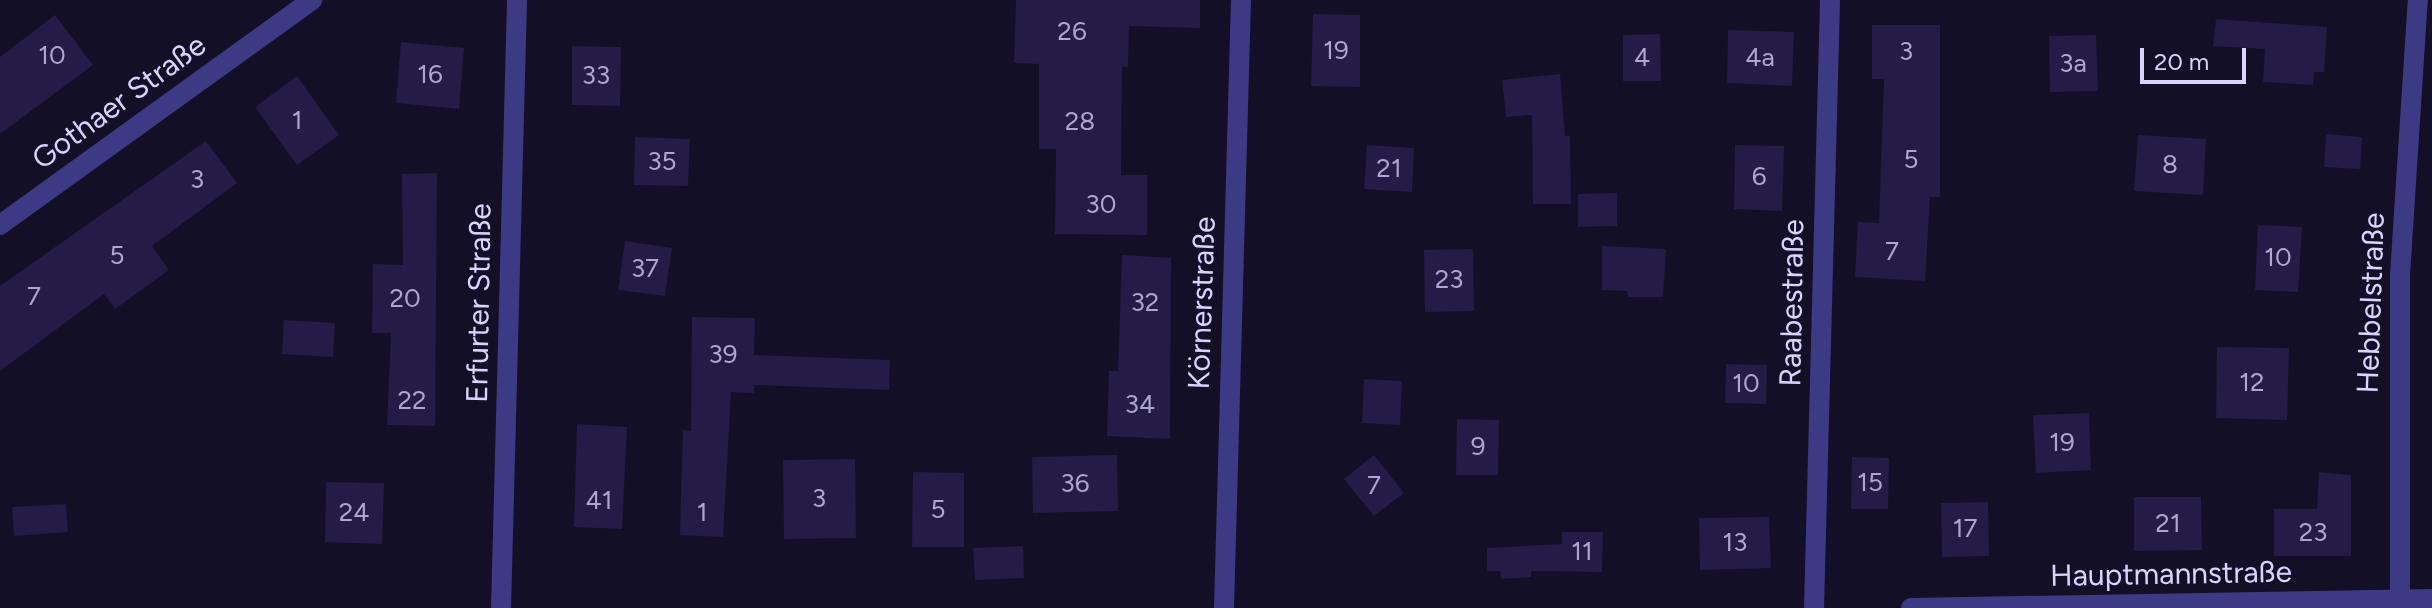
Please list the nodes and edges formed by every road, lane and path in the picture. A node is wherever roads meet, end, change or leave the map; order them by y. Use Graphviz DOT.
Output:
graph roads {
  1 [pos="312,0"];
  2 [pos="517,0"];
  3 [pos="1241,0"];
  4 [pos="1830,0"];
  5 [pos="2418,0"];
  6 [pos="0,225"];
  7 [pos="2432,599"];
  8 [pos="2400,604"];
  9 [pos="501,608"];
  10 [pos="1224,608"];
  11 [pos="1814,608"];
  12 [pos="1911,608"];
  1 -- 6 [label="street, Gothaer Straße"];
  2 -- 9 [label="street, Erfurter Straße"];
  3 -- 10 [label="street, Körnerstraße"];
  4 -- 11 [label="street, Raabestraße"];
  5 -- 8 [label="street, Hebbelstraße"];
  7 -- 8 [label="street, Hauptmannstraße"];
  8 -- 12 [label="street, Hauptmannstraße"];
}
